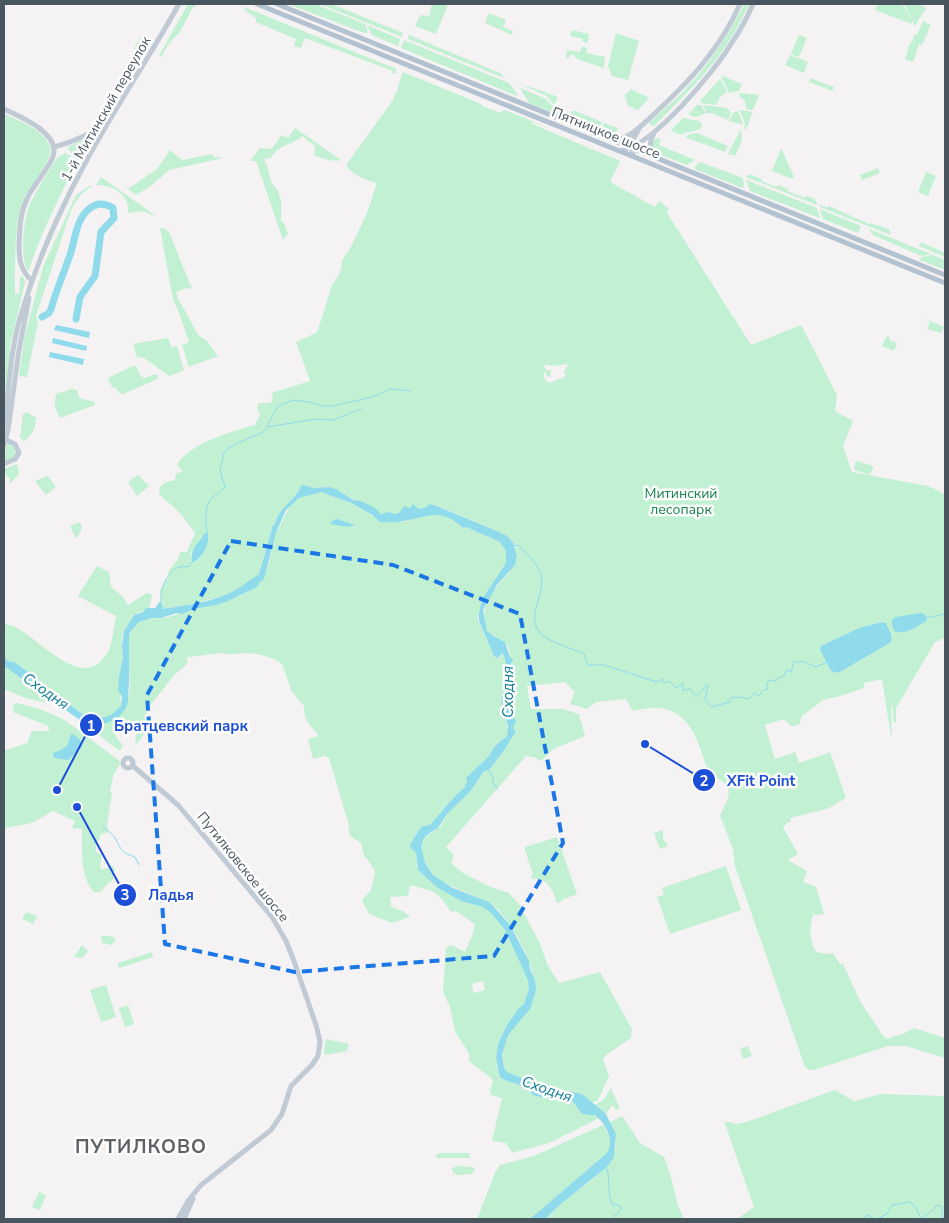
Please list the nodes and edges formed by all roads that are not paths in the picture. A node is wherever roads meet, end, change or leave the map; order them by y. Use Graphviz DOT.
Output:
graph roads {
  1 [pos="179,4"];
  2 [pos="257,4"];
  3 [pos="277,4"];
  4 [pos="740,4"];
  5 [pos="753,4"];
  6 [pos="4,109"];
  7 [pos="111,118"];
  8 [pos="641,127"];
  9 [pos="654,132"];
  10 [pos="615,140"];
  11 [pos="54,147"];
  12 [pos="631,147"];
  13 [pos="620,151"];
  14 [pos="634,156"];
  15 [pos="658,158"];
  16 [pos="945,275"];
  17 [pos="32,281"];
  18 [pos="945,283"];
  19 [pos="4,426"];
  20 [pos="5,439"];
  21 [pos="4,445"];
  22 [pos="4,464"];
  23 [pos="133,766"];
  24 [pos="198,1189"];
  25 [pos="178,1219"];
  26 [pos="184,1219"];
  1 -- 7 [label="main road, 1-й Митинский переулок"];
  2 -- 13 [label="main road, Пятницкое шоссе"];
  3 -- 10 [label="main road, Пятницкое шоссе"];
  4 -- 8 [label="main road"];
  5 -- 9 [label="main road"];
  6 -- 11 [label="main road"];
  7 -- 11 [label="main road"];
  7 -- 17 [label="main road, 1-й Митинский переулок"];
  8 -- 10 [label="main road"];
  8 -- 12 [label="main road"];
  9 -- 12 [label="main road"];
  9 -- 15 [label="main road"];
  10 -- 12 [label="main road, Пятницкое шоссе"];
  11 -- 17 [label="main road"];
  12 -- 13 [label="main road"];
  12 -- 14 [label="main road"];
  12 -- 15 [label="main road, Пятницкое шоссе"];
  13 -- 14 [label="main road, Пятницкое шоссе"];
  14 -- 18 [label="main road, Пятницкое шоссе"];
  15 -- 16 [label="main road, Пятницкое шоссе"];
  17 -- 19 [label="main road"];
  17 -- 20 [label="main road"];
  20 -- 21 [label="main road"];
  20 -- 22 [label="main road"];
  23 -- 24 [label="main road, Путилковское шоссе"];
  24 -- 25 [label="main road, Путилковское шоссе"];
  24 -- 26 [label="main road, Путилковское шоссе"];
}
